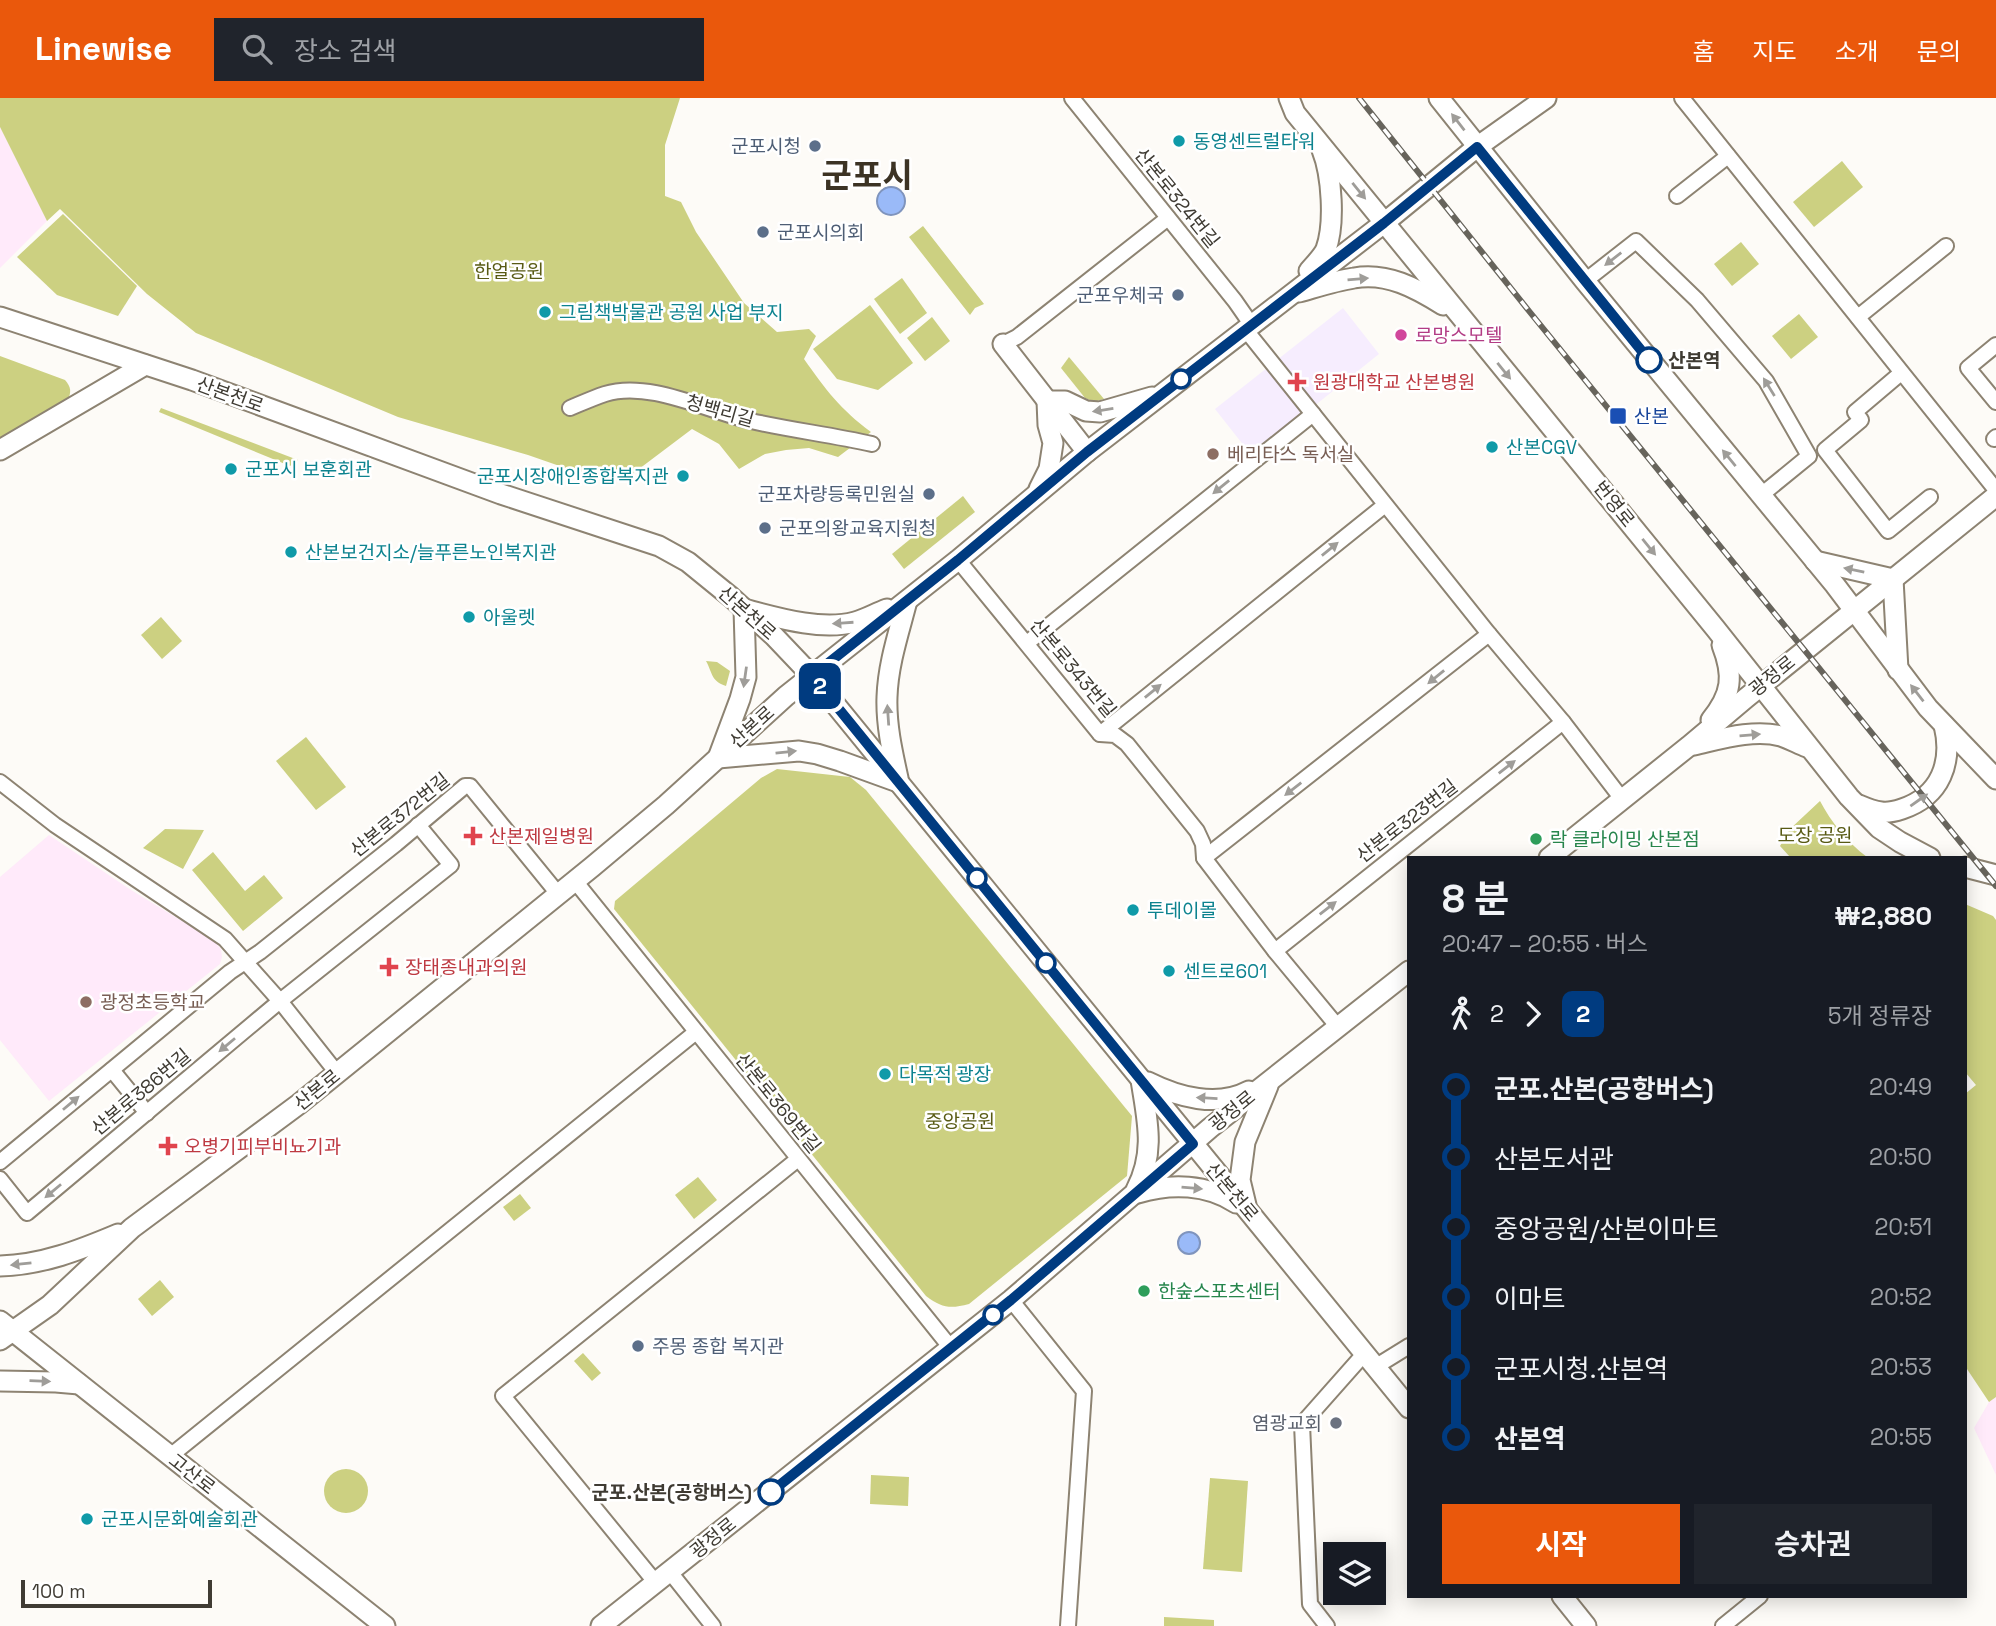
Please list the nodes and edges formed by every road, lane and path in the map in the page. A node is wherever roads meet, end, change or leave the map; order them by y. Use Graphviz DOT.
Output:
graph roads {
  1 [pos="1072,98"];
  2 [pos="1439,98"];
  3 [pos="1682,98"];
  4 [pos="1538,99"];
  5 [pos="1293,103"];
  6 [pos="1317,140"];
  7 [pos="1477,147"];
  8 [pos="1728,156"];
  9 [pos="1677,196"];
  10 [pos="1168,218"];
  11 [pos="1384,223"];
  12 [pos="1946,246"];
  13 [pos="1585,281"];
  14 [pos="1291,293"];
  15 [pos="1459,315"];
  16 [pos="0,317"];
  17 [pos="1858,317"];
  18 [pos="1248,327"];
  19 [pos="1003,344"];
  20 [pos="1996,345"];
  21 [pos="145,365"];
  22 [pos="1901,373"];
  23 [pos="1160,395"];
  24 [pos="1047,401"];
  25 [pos="1996,402"];
  26 [pos="570,408"];
  27 [pos="1313,414"];
  28 [pos="872,444"];
  29 [pos="0,450"];
  30 [pos="1087,452"];
  31 [pos="1996,490"];
  32 [pos="1036,495"];
  33 [pos="1760,496"];
  34 [pos="1996,496"];
  35 [pos="1930,497"];
  36 [pos="1385,505"];
  37 [pos="958,560"];
  38 [pos="1815,561"];
  39 [pos="1893,579"];
  40 [pos="907,601"];
  41 [pos="744,609"];
  42 [pos="1853,611"];
  43 [pos="1715,628"];
  44 [pos="1489,634"];
  45 [pos="1027,643"];
  46 [pos="1898,670"];
  47 [pos="812,676"];
  48 [pos="1760,686"];
  49 [pos="1563,722"];
  50 [pos="1944,725"];
  51 [pos="1100,734"];
  52 [pos="1689,747"];
  53 [pos="1809,748"];
  54 [pos="718,758"];
  55 [pos="1996,779"];
  56 [pos="0,782"];
  57 [pos="899,782"];
  58 [pos="1622,799"];
  59 [pos="1855,804"];
  60 [pos="418,825"];
  61 [pos="1551,856"];
  62 [pos="1926,856"];
  63 [pos="1204,858"];
  64 [pos="1967,868"];
  65 [pos="1996,875"];
  66 [pos="575,881"];
  67 [pos="559,895"];
  68 [pos="1275,951"];
  69 [pos="245,963"];
  70 [pos="1407,973"];
  71 [pos="280,1001"];
  72 [pos="1338,1027"];
  73 [pos="696,1032"];
  74 [pos="112,1070"];
  75 [pos="337,1073"];
  76 [pos="1140,1079"];
  77 [pos="1270,1080"];
  78 [pos="147,1112"];
  79 [pos="1193,1144"];
  80 [pos="798,1159"];
  81 [pos="0,1162"];
  82 [pos="0,1179"];
  83 [pos="1133,1194"];
  84 [pos="1247,1209"];
  85 [pos="132,1228"];
  86 [pos="0,1266"];
  87 [pos="1011,1300"];
  88 [pos="4,1331"];
  89 [pos="1407,1347"];
  90 [pos="951,1348"];
  91 [pos="1370,1360"];
  92 [pos="0,1381"];
  93 [pos="80,1384"];
  94 [pos="1407,1406"];
  95 [pos="169,1457"];
  96 [pos="663,1578"];
  97 [pos="1564,1598"];
  98 [pos="1758,1598"];
  99 [pos="385,1626"];
  100 [pos="601,1626"];
  101 [pos="713,1626"];
  102 [pos="1068,1626"];
  103 [pos="1327,1626"];
  104 [pos="1586,1626"];
  105 [pos="1723,1626"];
  1 -- 10 [label="street, 산본로324번길"];
  7 -- 2 [label="street, one-way"];
  3 -- 8 [label="street"];
  4 -- 7 [label="street, 산본로"];
  5 -- 6 [label="street, 번영로"];
  6 -- 11 [label="street, 번영로, one-way"];
  6 -- 14 [label="street"];
  7 -- 11 [label="street, 산본로"];
  7 -- 13 [label="street"];
  8 -- 9 [label="street"];
  8 -- 17 [label="street"];
  10 -- 18 [label="street, 산본로324번길"];
  10 -- 19 [label="street"];
  11 -- 14 [label="street, 산본로"];
  11 -- 15 [label="street, 번영로"];
  12 -- 17 [label="street"];
  33 -- 13 [label="street, one-way"];
  33 -- 13 [label="street, one-way"];
  14 -- 15 [label="street, one-way"];
  14 -- 18 [label="street, 산본로"];
  15 -- 43 [label="street, 번영로, one-way"];
  16 -- 21 [label="street, 산본천로"];
  17 -- 22 [label="street"];
  18 -- 23 [label="street, 산본로"];
  18 -- 27 [label="street"];
  19 -- 24 [label="street"];
  20 -- 25 [label="street"];
  21 -- 29 [label="street"];
  21 -- 41 [label="street, 산본천로"];
  22 -- 31 [label="street"];
  22 -- 35 [label="street"];
  23 -- 24 [label="street, one-way"];
  23 -- 30 [label="street, 산본로"];
  24 -- 30 [label="street"];
  24 -- 32 [label="street"];
  26 -- 28 [label="street, 청백리길"];
  27 -- 36 [label="street"];
  27 -- 45 [label="street, one-way"];
  30 -- 32 [label="street, 산본로"];
  32 -- 37 [label="street, 산본로"];
  33 -- 38 [label="street"];
  34 -- 39 [label="street, 광정로"];
  36 -- 44 [label="street"];
  51 -- 36 [label="street, one-way"];
  37 -- 40 [label="street, 산본로"];
  37 -- 45 [label="street, 산본로343번길"];
  39 -- 38 [label="street, one-way"];
  38 -- 42 [label="street"];
  39 -- 42 [label="street, 광정로"];
  39 -- 46 [label="street"];
  40 -- 41 [label="street, one-way"];
  40 -- 47 [label="street, 산본로"];
  57 -- 40 [label="street, one-way"];
  41 -- 47 [label="street, 산본천로"];
  41 -- 54 [label="street, one-way"];
  42 -- 46 [label="street"];
  42 -- 48 [label="street, 광정로"];
  43 -- 48 [label="street, 번영로"];
  43 -- 52 [label="street"];
  44 -- 49 [label="street"];
  44 -- 63 [label="street, one-way"];
  45 -- 51 [label="street, 산본로343번길"];
  50 -- 46 [label="street, one-way"];
  47 -- 54 [label="street, 산본로"];
  47 -- 57 [label="street, 산본천로"];
  48 -- 52 [label="street, 광정로"];
  48 -- 53 [label="street, 번영로"];
  49 -- 58 [label="street"];
  68 -- 49 [label="street, 산본로323번길, one-way"];
  50 -- 55 [label="street"];
  59 -- 50 [label="street, one-way"];
  51 -- 63 [label="street, 산본로343번길"];
  52 -- 53 [label="street, one-way"];
  52 -- 58 [label="street, 광정로"];
  53 -- 59 [label="street, 번영로"];
  54 -- 57 [label="street, one-way"];
  54 -- 66 [label="street, 산본로"];
  56 -- 69 [label="street"];
  57 -- 76 [label="street, 산본천로"];
  58 -- 61 [label="street, 광정로"];
  59 -- 62 [label="street, 번영로"];
  60 -- 67 [label="street, 산본로372번길"];
  60 -- 69 [label="street, 산본로372번길"];
  60 -- 71 [label="street, 산본로386번길"];
  63 -- 68 [label="street, 산본로343번길"];
  64 -- 65 [label="street"];
  66 -- 67 [label="street, 산본로"];
  66 -- 73 [label="street, 산본로369번길"];
  67 -- 75 [label="street, 산본로"];
  68 -- 72 [label="street, 산본로343번길"];
  69 -- 71 [label="street"];
  69 -- 74 [label="street, 산본로386번길"];
  70 -- 72 [label="street, 광정로"];
  71 -- 75 [label="street"];
  71 -- 78 [label="street, 산본로386번길, one-way"];
  72 -- 77 [label="street, 광정로"];
  73 -- 80 [label="street, 산본로369번길"];
  73 -- 95 [label="street"];
  74 -- 78 [label="street"];
  81 -- 74 [label="street, 산본로386번길, one-way"];
  75 -- 85 [label="street, 산본로"];
  77 -- 76 [label="street, one-way"];
  76 -- 79 [label="street, 산본천로"];
  76 -- 83 [label="street"];
  77 -- 79 [label="street, 광정로"];
  77 -- 84 [label="street"];
  78 -- 82 [label="street, 산본로386번길, one-way"];
  79 -- 83 [label="street, 광정로"];
  79 -- 84 [label="street, 산본천로"];
  80 -- 90 [label="street, 산본로369번길"];
  80 -- 96 [label="street"];
  83 -- 84 [label="street, one-way"];
  83 -- 87 [label="street, 광정로"];
  84 -- 91 [label="street, 산본천로"];
  85 -- 86 [label="street, one-way"];
  85 -- 88 [label="street, 산본로"];
  87 -- 90 [label="street, 광정로"];
  87 -- 102 [label="street"];
  88 -- 93 [label="street, 고산로"];
  89 -- 91 [label="street"];
  90 -- 96 [label="street, 광정로"];
  91 -- 94 [label="street, 산본천로"];
  91 -- 103 [label="street"];
  92 -- 93 [label="street, one-way"];
  93 -- 95 [label="street, 고산로"];
  95 -- 99 [label="street, 고산로"];
  96 -- 100 [label="street, 광정로"];
  96 -- 101 [label="street"];
  97 -- 104 [label="street"];
  98 -- 105 [label="street"];
}
